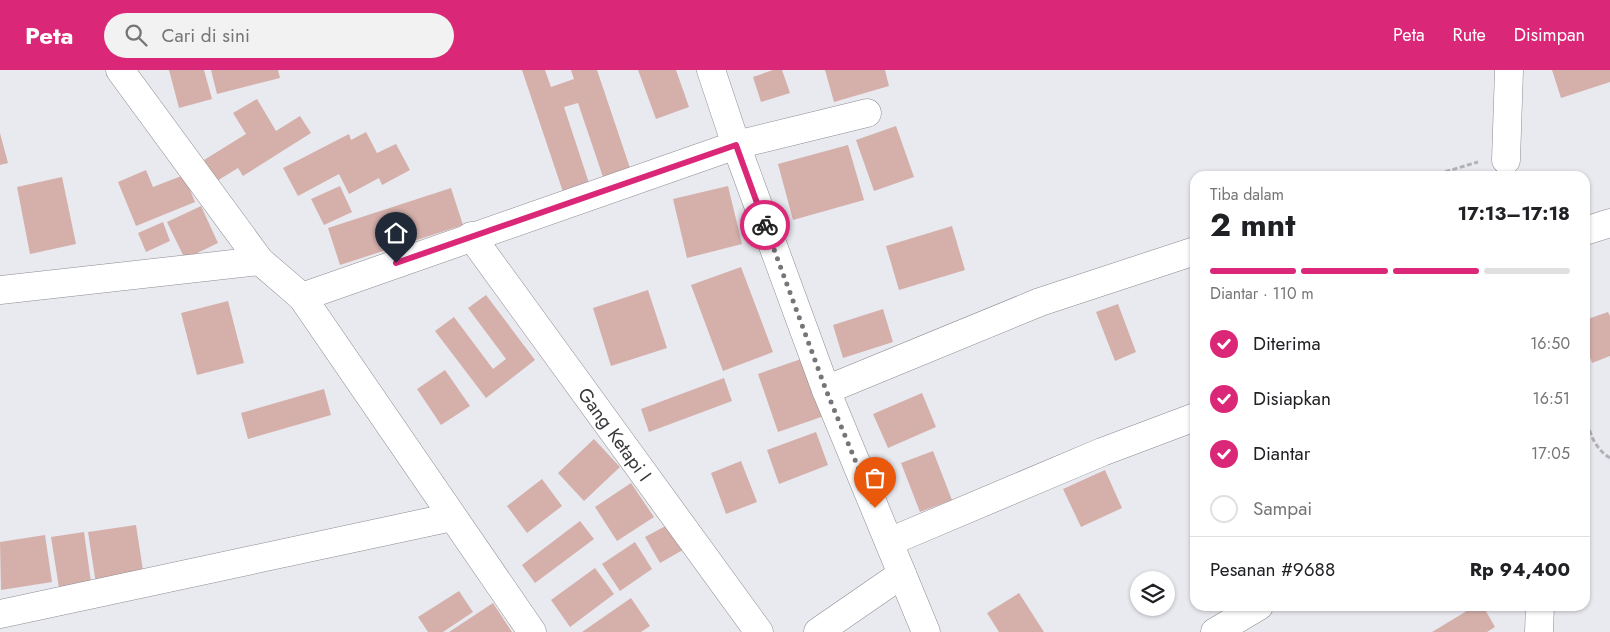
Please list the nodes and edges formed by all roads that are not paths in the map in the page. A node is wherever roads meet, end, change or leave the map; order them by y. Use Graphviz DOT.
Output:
graph roads {
  1 [pos="120,70"];
  2 [pos="711,70"];
  3 [pos="1509,70"];
  4 [pos="867,113"];
  5 [pos="736,145"];
  6 [pos="1506,160"];
  7 [pos="1610,223"];
  8 [pos="1590,229"];
  9 [pos="471,236"];
  10 [pos="1190,253"];
  11 [pos="260,261"];
  12 [pos="0,290"];
  13 [pos="302,297"];
  14 [pos="826,390"];
  15 [pos="1190,419"];
  16 [pos="452,517"];
  17 [pos="889,542"];
  18 [pos="902,574"];
  19 [pos="1251,611"];
  20 [pos="1540,611"];
  21 [pos="0,614"];
  22 [pos="532,632"];
  23 [pos="759,632"];
  24 [pos="818,632"];
  25 [pos="926,632"];
  26 [pos="1215,632"];
  27 [pos="1539,632"];
  1 -- 11 [label="street"];
  2 -- 5 [label="street"];
  3 -- 6 [label="street"];
  4 -- 5 [label="street"];
  5 -- 9 [label="street"];
  5 -- 14 [label="street"];
  7 -- 8 [label="street"];
  9 -- 13 [label="street"];
  9 -- 23 [label="street, Gang Ketapi I"];
  10 -- 14 [label="street"];
  11 -- 12 [label="street"];
  11 -- 13 [label="street"];
  13 -- 16 [label="street"];
  14 -- 17 [label="street"];
  15 -- 17 [label="street"];
  16 -- 21 [label="street"];
  16 -- 22 [label="street"];
  17 -- 18 [label="street"];
  18 -- 24 [label="street"];
  18 -- 25 [label="street"];
  19 -- 26 [label="street"];
  20 -- 27 [label="street"];
}
